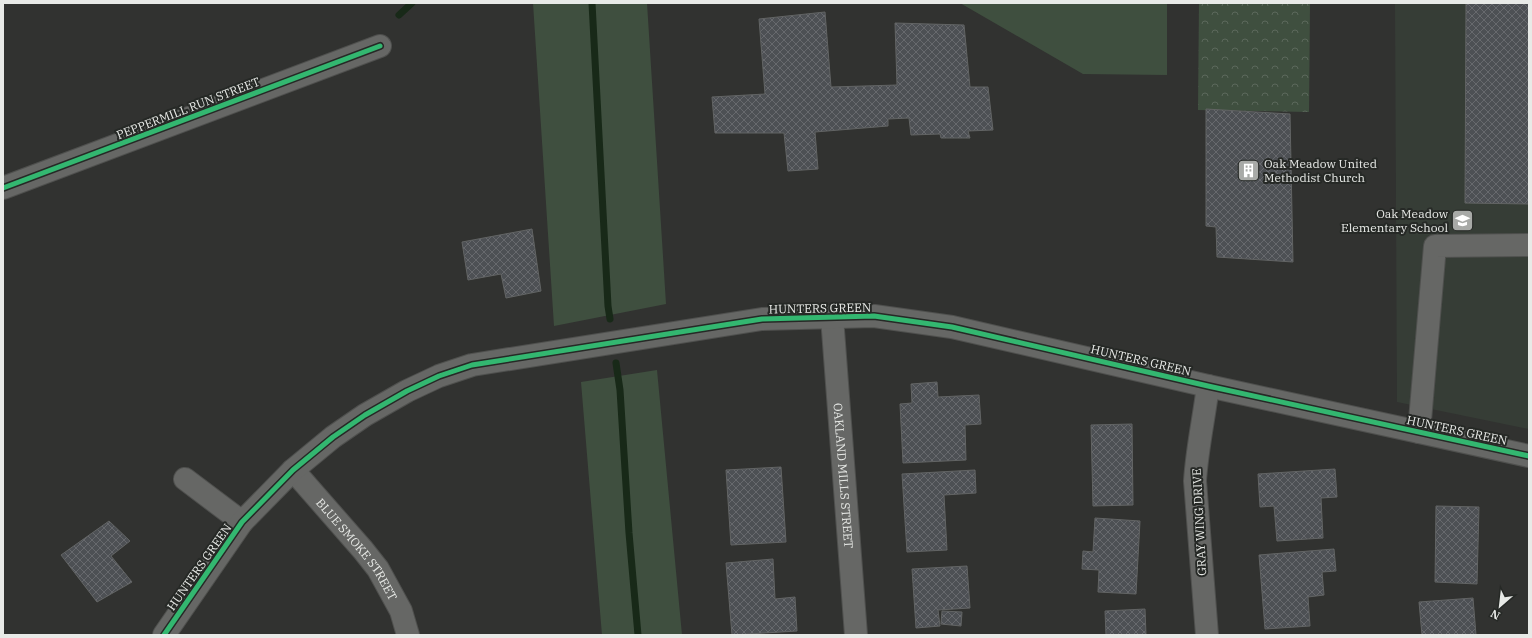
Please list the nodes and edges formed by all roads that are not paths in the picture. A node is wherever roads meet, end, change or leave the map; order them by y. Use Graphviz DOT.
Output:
graph roads {
  1 [pos="380,46"];
  2 [pos="3,188"];
  3 [pos="1529,245"];
  4 [pos="832,317"];
  5 [pos="1208,386"];
  6 [pos="1419,432"];
  7 [pos="1529,456"];
  8 [pos="293,470"];
  9 [pos="185,480"];
  10 [pos="242,522"];
  11 [pos="164,635"];
  12 [pos="408,635"];
  13 [pos="856,635"];
  14 [pos="1207,635"];
  1 -- 2 [label="street, PEPPERMILL RUN STREET"];
  3 -- 6 [label="street"];
  4 -- 5 [label="street, HUNTERS GREEN"];
  4 -- 8 [label="street, HUNTERS GREEN"];
  4 -- 13 [label="street, OAKLAND MILLS STREET"];
  5 -- 6 [label="street, HUNTERS GREEN"];
  5 -- 14 [label="street, GRAY WING DRIVE"];
  6 -- 7 [label="street, HUNTERS GREEN"];
  8 -- 10 [label="street, HUNTERS GREEN"];
  8 -- 12 [label="street, BLUE SMOKE STREET"];
  9 -- 10 [label="street"];
  10 -- 11 [label="street, HUNTERS GREEN"];
}
